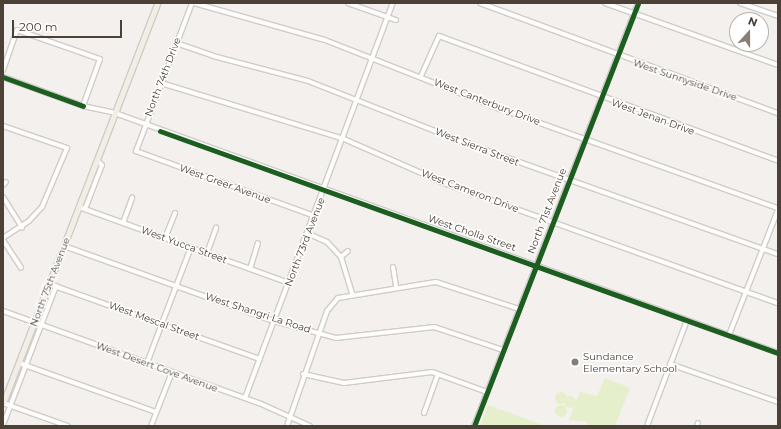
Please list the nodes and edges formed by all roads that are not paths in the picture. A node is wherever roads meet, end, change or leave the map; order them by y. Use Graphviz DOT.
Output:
graph roads {
  1 [pos="157,3"];
  2 [pos="193,3"];
  3 [pos="348,3"];
  4 [pos="393,3"];
  5 [pos="480,3"];
  6 [pos="605,3"];
  7 [pos="638,3"];
  8 [pos="740,3"];
  9 [pos="634,13"];
  10 [pos="778,16"];
  11 [pos="388,17"];
  12 [pos="396,20"];
  13 [pos="176,42"];
  14 [pos="617,56"];
  15 [pos="373,58"];
  16 [pos="778,65"];
  17 [pos="3,70"];
  18 [pos="3,76"];
  19 [pos="421,76"];
  20 [pos="161,83"];
  21 [pos="601,98"];
  22 [pos="359,99"];
  23 [pos="83,106"];
  24 [pos="115,113"];
  25 [pos="778,113"];
  26 [pos="145,125"];
  27 [pos="3,126"];
  28 [pos="585,139"];
  29 [pos="344,140"];
  30 [pos="136,151"];
  31 [pos="97,160"];
  32 [pos="778,161"];
  33 [pos="569,180"];
  34 [pos="325,191"];
  35 [pos="3,197"];
  36 [pos="132,198"];
  37 [pos="79,207"];
  38 [pos="778,209"];
  39 [pos="85,210"];
  40 [pos="175,213"];
  41 [pos="316,216"];
  42 [pos="553,223"];
  43 [pos="123,224"];
  44 [pos="22,227"];
  45 [pos="216,228"];
  46 [pos="309,234"];
  47 [pos="166,238"];
  48 [pos="3,239"];
  49 [pos="258,243"];
  50 [pos="64,246"];
  51 [pos="190,247"];
  52 [pos="763,249"];
  53 [pos="348,251"];
  54 [pos="207,253"];
  55 [pos="778,254"];
  56 [pos="341,256"];
  57 [pos="536,265"];
  58 [pos="393,267"];
  59 [pos="21,268"];
  60 [pos="250,268"];
  61 [pos="289,283"];
  62 [pos="49,284"];
  63 [pos="56,286"];
  64 [pos="176,286"];
  65 [pos="396,286"];
  66 [pos="746,291"];
  67 [pos="352,294"];
  68 [pos="778,303"];
  69 [pos="519,309"];
  70 [pos="3,311"];
  71 [pos="687,320"];
  72 [pos="274,321"];
  73 [pos="34,322"];
  74 [pos="162,324"];
  75 [pos="41,325"];
  76 [pos="319,333"];
  77 [pos="729,335"];
  78 [pos="502,350"];
  79 [pos="778,353"];
  80 [pos="260,359"];
  81 [pos="18,363"];
  82 [pos="147,363"];
  83 [pos="670,364"];
  84 [pos="26,365"];
  85 [pos="172,372"];
  86 [pos="303,374"];
  87 [pos="438,374"];
  88 [pos="487,392"];
  89 [pos="245,398"];
  90 [pos="778,402"];
  91 [pos="3,403"];
  92 [pos="11,406"];
  93 [pos="156,412"];
  94 [pos="424,413"];
  95 [pos="291,416"];
  96 [pos="3,425"];
  97 [pos="68,426"];
  98 [pos="151,426"];
  99 [pos="287,426"];
  100 [pos="310,426"];
  101 [pos="474,426"];
  102 [pos="646,426"];
  1 -- 24 [label="main road, North 75th Avenue"];
  2 -- 13 [label="street, North 74th Drive"];
  2 -- 15 [label="street, West Canterbury Drive"];
  3 -- 11 [label="street"];
  4 -- 11 [label="street, North 73rd Avenue"];
  5 -- 14 [label="street, West Sunnyside Drive"];
  6 -- 9 [label="street"];
  7 -- 9 [label="street, North 71st Avenue"];
  8 -- 10 [label="street"];
  9 -- 14 [label="street, North 71st Avenue"];
  9 -- 16 [label="street"];
  11 -- 12 [label="street"];
  11 -- 15 [label="street, North 73rd Avenue"];
  13 -- 20 [label="street, North 74th Drive"];
  13 -- 22 [label="street, West Sierra Street"];
  14 -- 21 [label="street, North 71st Avenue"];
  14 -- 25 [label="street, West Sunnyside Drive"];
  15 -- 19 [label="street, West Canterbury Drive"];
  15 -- 22 [label="street, North 73rd Avenue"];
  17 -- 23 [label="street"];
  18 -- 23 [label="street, West Cholla Street"];
  19 -- 21 [label="street, West Jenan Drive"];
  19 -- 28 [label="street, West Canterbury Drive"];
  20 -- 26 [label="street, North 74th Drive"];
  20 -- 29 [label="street, West Cameron Drive"];
  21 -- 28 [label="street, North 71st Avenue"];
  21 -- 32 [label="street, West Jenan Drive"];
  22 -- 29 [label="street, North 73rd Avenue"];
  22 -- 33 [label="street, West Sierra Street"];
  23 -- 24 [label="street, West Cholla Street"];
  24 -- 26 [label="street, West Cholla Street"];
  24 -- 31 [label="main road, North 75th Avenue"];
  26 -- 30 [label="street, North 74th Drive"];
  26 -- 34 [label="street, West Cholla Street"];
  27 -- 44 [label="street"];
  28 -- 33 [label="street, North 71st Avenue"];
  28 -- 38 [label="street, West Canterbury Drive"];
  29 -- 34 [label="street, North 73rd Avenue"];
  29 -- 42 [label="street, West Cameron Drive"];
  30 -- 41 [label="street, West Greer Avenue"];
  31 -- 37 [label="main road, North 75th Avenue"];
  31 -- 39 [label="street, North 75th Avenue"];
  33 -- 42 [label="street, North 71st Avenue"];
  33 -- 52 [label="street, West Sierra Street"];
  34 -- 41 [label="street, North 73rd Avenue"];
  34 -- 57 [label="street, West Cholla Street"];
  35 -- 44 [label="street"];
  36 -- 43 [label="street"];
  37 -- 39 [label="street, West Yucca Street"];
  37 -- 50 [label="main road, North 75th Avenue"];
  38 -- 52 [label="street"];
  39 -- 43 [label="street, West Yucca Street"];
  40 -- 47 [label="street"];
  41 -- 46 [label="street, North 73rd Avenue"];
  42 -- 57 [label="street, North 71st Avenue"];
  42 -- 66 [label="street, West Cameron Drive"];
  43 -- 47 [label="street, West Yucca Street"];
  44 -- 48 [label="street"];
  45 -- 54 [label="street"];
  46 -- 56 [label="street"];
  46 -- 61 [label="street, North 73rd Avenue"];
  47 -- 51 [label="street, West Yucca Street"];
  48 -- 59 [label="street"];
  49 -- 60 [label="street"];
  50 -- 62 [label="main road, North 75th Avenue"];
  50 -- 64 [label="street, West Shangri La Road"];
  51 -- 54 [label="street, West Yucca Street"];
  51 -- 64 [label="street"];
  52 -- 55 [label="street, West Sierra Street"];
  52 -- 66 [label="street"];
  53 -- 56 [label="street"];
  54 -- 60 [label="street, West Yucca Street"];
  56 -- 67 [label="street"];
  57 -- 69 [label="street, North 71st Avenue"];
  57 -- 71 [label="street, West Cholla Street"];
  58 -- 65 [label="street"];
  60 -- 61 [label="street, West Yucca Street"];
  61 -- 72 [label="street, North 73rd Avenue"];
  62 -- 63 [label="street, West Mescal Street"];
  62 -- 73 [label="main road, North 75th Avenue"];
  63 -- 74 [label="street, West Mescal Street"];
  63 -- 75 [label="street, North 75th Avenue"];
  64 -- 72 [label="street, West Shangri La Road"];
  64 -- 74 [label="street"];
  65 -- 67 [label="street"];
  65 -- 69 [label="street"];
  66 -- 68 [label="street, West Cameron Drive"];
  66 -- 77 [label="street"];
  67 -- 76 [label="street"];
  69 -- 78 [label="street, North 71st Avenue"];
  70 -- 73 [label="street, West Desert Cove Avenue"];
  71 -- 77 [label="street, West Cholla Street"];
  71 -- 83 [label="street"];
  72 -- 76 [label="street, West Shangri La Road"];
  72 -- 80 [label="street, North 73rd Avenue"];
  73 -- 75 [label="street, West Desert Cove Avenue"];
  73 -- 81 [label="main road, North 75th Avenue"];
  74 -- 80 [label="street, West Mescal Street"];
  74 -- 82 [label="street"];
  75 -- 82 [label="street, West Desert Cove Avenue"];
  75 -- 84 [label="street, North 75th Avenue"];
  76 -- 78 [label="street, West Shangri La Road"];
  76 -- 86 [label="street"];
  77 -- 79 [label="street, West Cholla Street"];
  78 -- 88 [label="street, North 71st Avenue"];
  80 -- 89 [label="street, North 73rd Avenue"];
  81 -- 84 [label="street"];
  81 -- 91 [label="main road, North 75th Avenue"];
  82 -- 85 [label="street, West Desert Cove Avenue"];
  83 -- 90 [label="street"];
  83 -- 102 [label="street"];
  84 -- 92 [label="street, North 75th Avenue"];
  84 -- 93 [label="street"];
  85 -- 89 [label="street, West Desert Cove Avenue"];
  85 -- 93 [label="street"];
  86 -- 87 [label="street"];
  86 -- 95 [label="street"];
  87 -- 88 [label="street"];
  87 -- 94 [label="street"];
  88 -- 101 [label="street, North 71st Avenue"];
  89 -- 95 [label="street, West Desert Cove Avenue"];
  91 -- 92 [label="street"];
  92 -- 96 [label="street, North 75th Avenue"];
  92 -- 97 [label="street"];
  93 -- 98 [label="street"];
  95 -- 99 [label="street"];
  95 -- 100 [label="street, West Desert Cove Avenue"];
}
